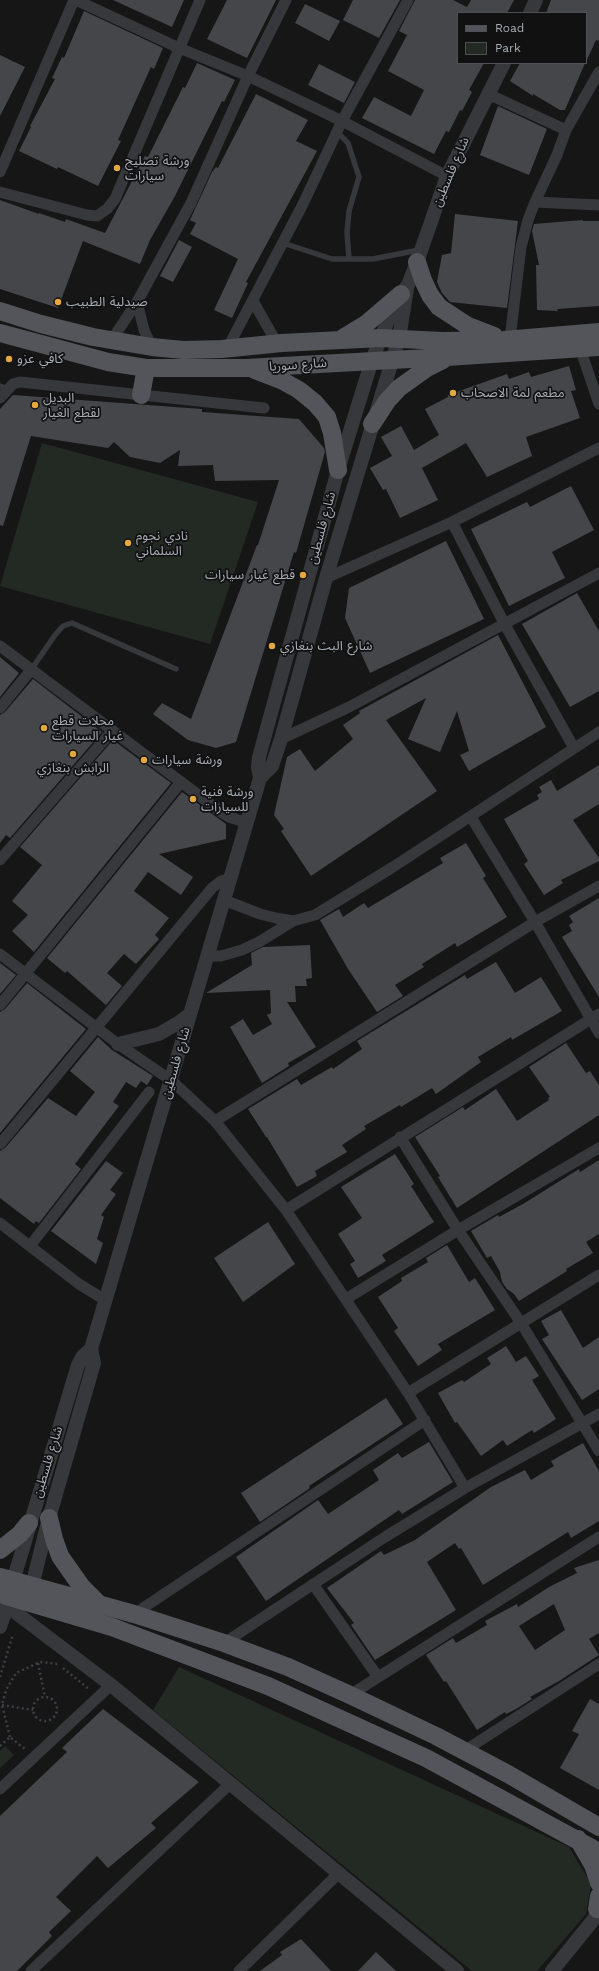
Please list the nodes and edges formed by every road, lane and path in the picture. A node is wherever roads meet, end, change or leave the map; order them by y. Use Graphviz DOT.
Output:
graph roads {
  1 [pos="75,0"];
  2 [pos="200,0"];
  3 [pos="286,0"];
  4 [pos="408,0"];
  5 [pos="536,0"];
  6 [pos="530,12"];
  7 [pos="179,48"];
  8 [pos="503,64"];
  9 [pos="599,72"];
  10 [pos="248,76"];
  11 [pos="488,94"];
  12 [pos="342,121"];
  13 [pos="566,130"];
  14 [pos="337,132"];
  15 [pos="0,172"];
  16 [pos="447,176"];
  17 [pos="0,192"];
  18 [pos="535,202"];
  19 [pos="599,205"];
  20 [pos="283,243"];
  21 [pos="419,256"];
  22 [pos="349,259"];
  23 [pos="404,289"];
  24 [pos="253,301"];
  25 [pos="137,302"];
  26 [pos="0,311"];
  27 [pos="599,332"];
  28 [pos="0,334"];
  29 [pos="390,338"];
  30 [pos="111,340"];
  31 [pos="340,340"];
  32 [pos="507,340"];
  33 [pos="282,344"];
  34 [pos="599,346"];
  35 [pos="152,347"];
  36 [pos="580,348"];
  37 [pos="227,349"];
  38 [pos="447,358"];
  39 [pos="372,360"];
  40 [pos="392,360"];
  41 [pos="146,368"];
  42 [pos="246,368"];
  43 [pos="4,387"];
  44 [pos="141,394"];
  45 [pos="0,398"];
  46 [pos="599,404"];
  47 [pos="264,408"];
  48 [pos="372,424"];
  49 [pos="599,448"];
  50 [pos="338,470"];
  51 [pos="452,522"];
  52 [pos="599,573"];
  53 [pos="326,578"];
  54 [pos="504,623"];
  55 [pos="0,646"];
  56 [pos="31,670"];
  57 [pos="176,670"];
  58 [pos="0,708"];
  59 [pos="112,731"];
  60 [pos="599,732"];
  61 [pos="281,740"];
  62 [pos="574,748"];
  63 [pos="260,778"];
  64 [pos="181,782"];
  65 [pos="471,817"];
  66 [pos="246,823"];
  67 [pos="0,860"];
  68 [pos="231,878"];
  69 [pos="599,886"];
  70 [pos="224,900"];
  71 [pos="294,921"];
  72 [pos="535,922"];
  73 [pos="0,954"];
  74 [pos="207,956"];
  75 [pos="26,974"];
  76 [pos="0,1005"];
  77 [pos="190,1014"];
  78 [pos="595,1016"];
  79 [pos="96,1028"];
  80 [pos="599,1033"];
  81 [pos="118,1044"];
  82 [pos="172,1081"];
  83 [pos="149,1092"];
  84 [pos="215,1121"];
  85 [pos="400,1137"];
  86 [pos="0,1144"];
  87 [pos="599,1148"];
  88 [pos="286,1210"];
  89 [pos="0,1224"];
  90 [pos="458,1230"];
  91 [pos="30,1246"];
  92 [pos="599,1275"];
  93 [pos="346,1299"];
  94 [pos="106,1300"];
  95 [pos="521,1323"];
  96 [pos="91,1349"];
  97 [pos="408,1393"];
  98 [pos="599,1414"];
  99 [pos="425,1420"];
  100 [pos="582,1425"];
  101 [pos="599,1451"];
  102 [pos="465,1488"];
  103 [pos="49,1518"];
  104 [pos="29,1523"];
  105 [pos="599,1537"];
  106 [pos="0,1550"];
  107 [pos="313,1584"];
  108 [pos="32,1586"];
  109 [pos="6,1591"];
  110 [pos="99,1604"];
  111 [pos="134,1614"];
  112 [pos="0,1628"];
  113 [pos="14,1628"];
  114 [pos="224,1643"];
  115 [pos="52,1659"];
  116 [pos="38,1663"];
  117 [pos="58,1664"];
  118 [pos="599,1664"];
  119 [pos="0,1677"];
  120 [pos="378,1677"];
  121 [pos="111,1685"];
  122 [pos="350,1695"];
  123 [pos="45,1697"];
  124 [pos="98,1697"];
  125 [pos="2,1704"];
  126 [pos="33,1710"];
  127 [pos="10,1737"];
  128 [pos="0,1746"];
  129 [pos="464,1751"];
  130 [pos="35,1757"];
  131 [pos="231,1783"];
  132 [pos="0,1789"];
  133 [pos="599,1828"];
  134 [pos="578,1839"];
  135 [pos="599,1852"];
  136 [pos="338,1874"];
  137 [pos="599,1883"];
  138 [pos="598,1910"];
  139 [pos="31,1971"];
  140 [pos="239,1971"];
  141 [pos="457,1971"];
  142 [pos="552,1971"];
  1 -- 7 [label="street"];
  1 -- 15 [label="street"];
  2 -- 7 [label="street"];
  3 -- 10 [label="street"];
  4 -- 12 [label="street"];
  5 -- 6 [label="street"];
  7 -- 10 [label="street"];
  7 -- 17 [label="street"];
  8 -- 11 [label="street, شارع فلسطين"];
  9 -- 13 [label="street"];
  10 -- 12 [label="street"];
  10 -- 25 [label="street"];
  11 -- 13 [label="street"];
  11 -- 16 [label="street, شارع فلسطين"];
  12 -- 14 [label="street"];
  12 -- 16 [label="street"];
  13 -- 18 [label="street"];
  14 -- 20 [label="street"];
  14 -- 22 [label="lane"];
  16 -- 21 [label="street, شارع فلسطين"];
  18 -- 19 [label="street"];
  18 -- 32 [label="street"];
  20 -- 22 [label="lane"];
  20 -- 24 [label="street"];
  21 -- 22 [label="lane"];
  21 -- 23 [label="street, شارع فلسطين"];
  21 -- 32 [label="main road"];
  23 -- 29 [label="street, شارع فلسطين"];
  23 -- 31 [label="main road"];
  24 -- 33 [label="street"];
  24 -- 37 [label="street"];
  25 -- 30 [label="street"];
  25 -- 35 [label="street"];
  26 -- 30 [label="main road, شارع سوريا"];
  27 -- 32 [label="main road, شارع سوريا"];
  28 -- 41 [label="main road, شارع سوريا"];
  29 -- 31 [label="main road, شارع سوريا"];
  29 -- 32 [label="main road, شارع سوريا"];
  29 -- 39 [label="street, شارع فلسطين"];
  29 -- 40 [label="street, شارع فلسطين"];
  30 -- 35 [label="main road, شارع سوريا"];
  31 -- 33 [label="main road, شارع سوريا"];
  33 -- 37 [label="main road, شارع سوريا"];
  34 -- 36 [label="main road, شارع سوريا"];
  35 -- 37 [label="main road, شارع سوريا"];
  36 -- 38 [label="main road, شارع سوريا"];
  36 -- 46 [label="street"];
  38 -- 40 [label="main road, شارع سوريا"];
  38 -- 48 [label="main road"];
  39 -- 40 [label="main road, شارع سوريا"];
  39 -- 42 [label="main road, شارع سوريا"];
  39 -- 50 [label="street, شارع فلسطين"];
  40 -- 48 [label="street, شارع فلسطين"];
  41 -- 42 [label="main road, شارع سوريا"];
  41 -- 44 [label="main road"];
  42 -- 50 [label="main road"];
  43 -- 44 [label="street"];
  43 -- 45 [label="street"];
  44 -- 47 [label="street"];
  48 -- 53 [label="street, شارع فلسطين"];
  49 -- 51 [label="street"];
  50 -- 63 [label="street, شارع فلسطين"];
  51 -- 53 [label="street"];
  51 -- 54 [label="street"];
  52 -- 54 [label="street"];
  53 -- 61 [label="street, شارع فلسطين"];
  54 -- 61 [label="street"];
  54 -- 62 [label="street"];
  55 -- 56 [label="street"];
  56 -- 57 [label="lane"];
  56 -- 58 [label="street"];
  56 -- 59 [label="street"];
  59 -- 64 [label="street"];
  59 -- 67 [label="street"];
  60 -- 62 [label="street"];
  61 -- 63 [label="street, شارع فلسطين"];
  62 -- 65 [label="street"];
  63 -- 66 [label="street, شارع فلسطين"];
  64 -- 66 [label="street"];
  64 -- 75 [label="street"];
  65 -- 71 [label="street"];
  65 -- 72 [label="street"];
  66 -- 68 [label="street, شارع فلسطين"];
  68 -- 70 [label="street, شارع فلسطين"];
  68 -- 79 [label="street"];
  69 -- 72 [label="street"];
  70 -- 71 [label="street"];
  70 -- 74 [label="street, شارع فلسطين"];
  71 -- 74 [label="street"];
  72 -- 78 [label="street"];
  72 -- 84 [label="street"];
  73 -- 75 [label="street"];
  74 -- 77 [label="street, شارع فلسطين"];
  75 -- 76 [label="street"];
  75 -- 79 [label="street"];
  77 -- 81 [label="street"];
  77 -- 82 [label="street, شارع فلسطين"];
  78 -- 80 [label="street"];
  78 -- 85 [label="street"];
  79 -- 81 [label="street"];
  79 -- 86 [label="street"];
  81 -- 82 [label="street"];
  82 -- 84 [label="street"];
  82 -- 94 [label="street, شارع فلسطين"];
  83 -- 91 [label="street"];
  84 -- 88 [label="street"];
  85 -- 88 [label="street"];
  85 -- 90 [label="street"];
  87 -- 90 [label="street"];
  88 -- 93 [label="street"];
  89 -- 91 [label="street"];
  90 -- 93 [label="street"];
  90 -- 95 [label="street"];
  91 -- 94 [label="street"];
  92 -- 95 [label="street"];
  93 -- 97 [label="street"];
  94 -- 96 [label="street, شارع فلسطين"];
  95 -- 97 [label="street"];
  95 -- 100 [label="street"];
  96 -- 103 [label="street, شارع فلسطين"];
  96 -- 104 [label="street, شارع فلسطين"];
  97 -- 99 [label="street"];
  98 -- 100 [label="street"];
  99 -- 102 [label="street"];
  99 -- 111 [label="street"];
  100 -- 101 [label="street"];
  100 -- 102 [label="street"];
  102 -- 107 [label="street"];
  103 -- 108 [label="street, شارع فلسطين"];
  103 -- 110 [label="main road"];
  104 -- 106 [label="main road"];
  104 -- 109 [label="street, شارع فلسطين"];
  105 -- 120 [label="street"];
  107 -- 114 [label="street"];
  107 -- 120 [label="street"];
  108 -- 109 [label="main road"];
  108 -- 110 [label="main road"];
  109 -- 112 [label="street, شارع فلسطين"];
  109 -- 121 [label="street"];
  109 -- 134 [label="main road"];
  110 -- 111 [label="main road"];
  111 -- 114 [label="main road"];
  113 -- 119 [label="path"];
  114 -- 122 [label="main road"];
  115 -- 117 [label="path"];
  116 -- 117 [label="path"];
  116 -- 123 [label="path"];
  116 -- 125 [label="path"];
  117 -- 124 [label="path"];
  118 -- 129 [label="street"];
  120 -- 122 [label="street"];
  121 -- 124 [label="street"];
  121 -- 131 [label="street"];
  122 -- 129 [label="main road"];
  123 -- 126 [label="path"];
  123 -- 126 [label="path"];
  124 -- 130 [label="street"];
  125 -- 126 [label="path"];
  125 -- 127 [label="path"];
  127 -- 128 [label="path"];
  127 -- 130 [label="path"];
  129 -- 133 [label="main road"];
  130 -- 132 [label="street"];
  131 -- 136 [label="street"];
  131 -- 139 [label="street"];
  134 -- 135 [label="main road"];
  134 -- 137 [label="main road"];
  136 -- 140 [label="street"];
  136 -- 141 [label="street"];
  138 -- 142 [label="street"];
}
